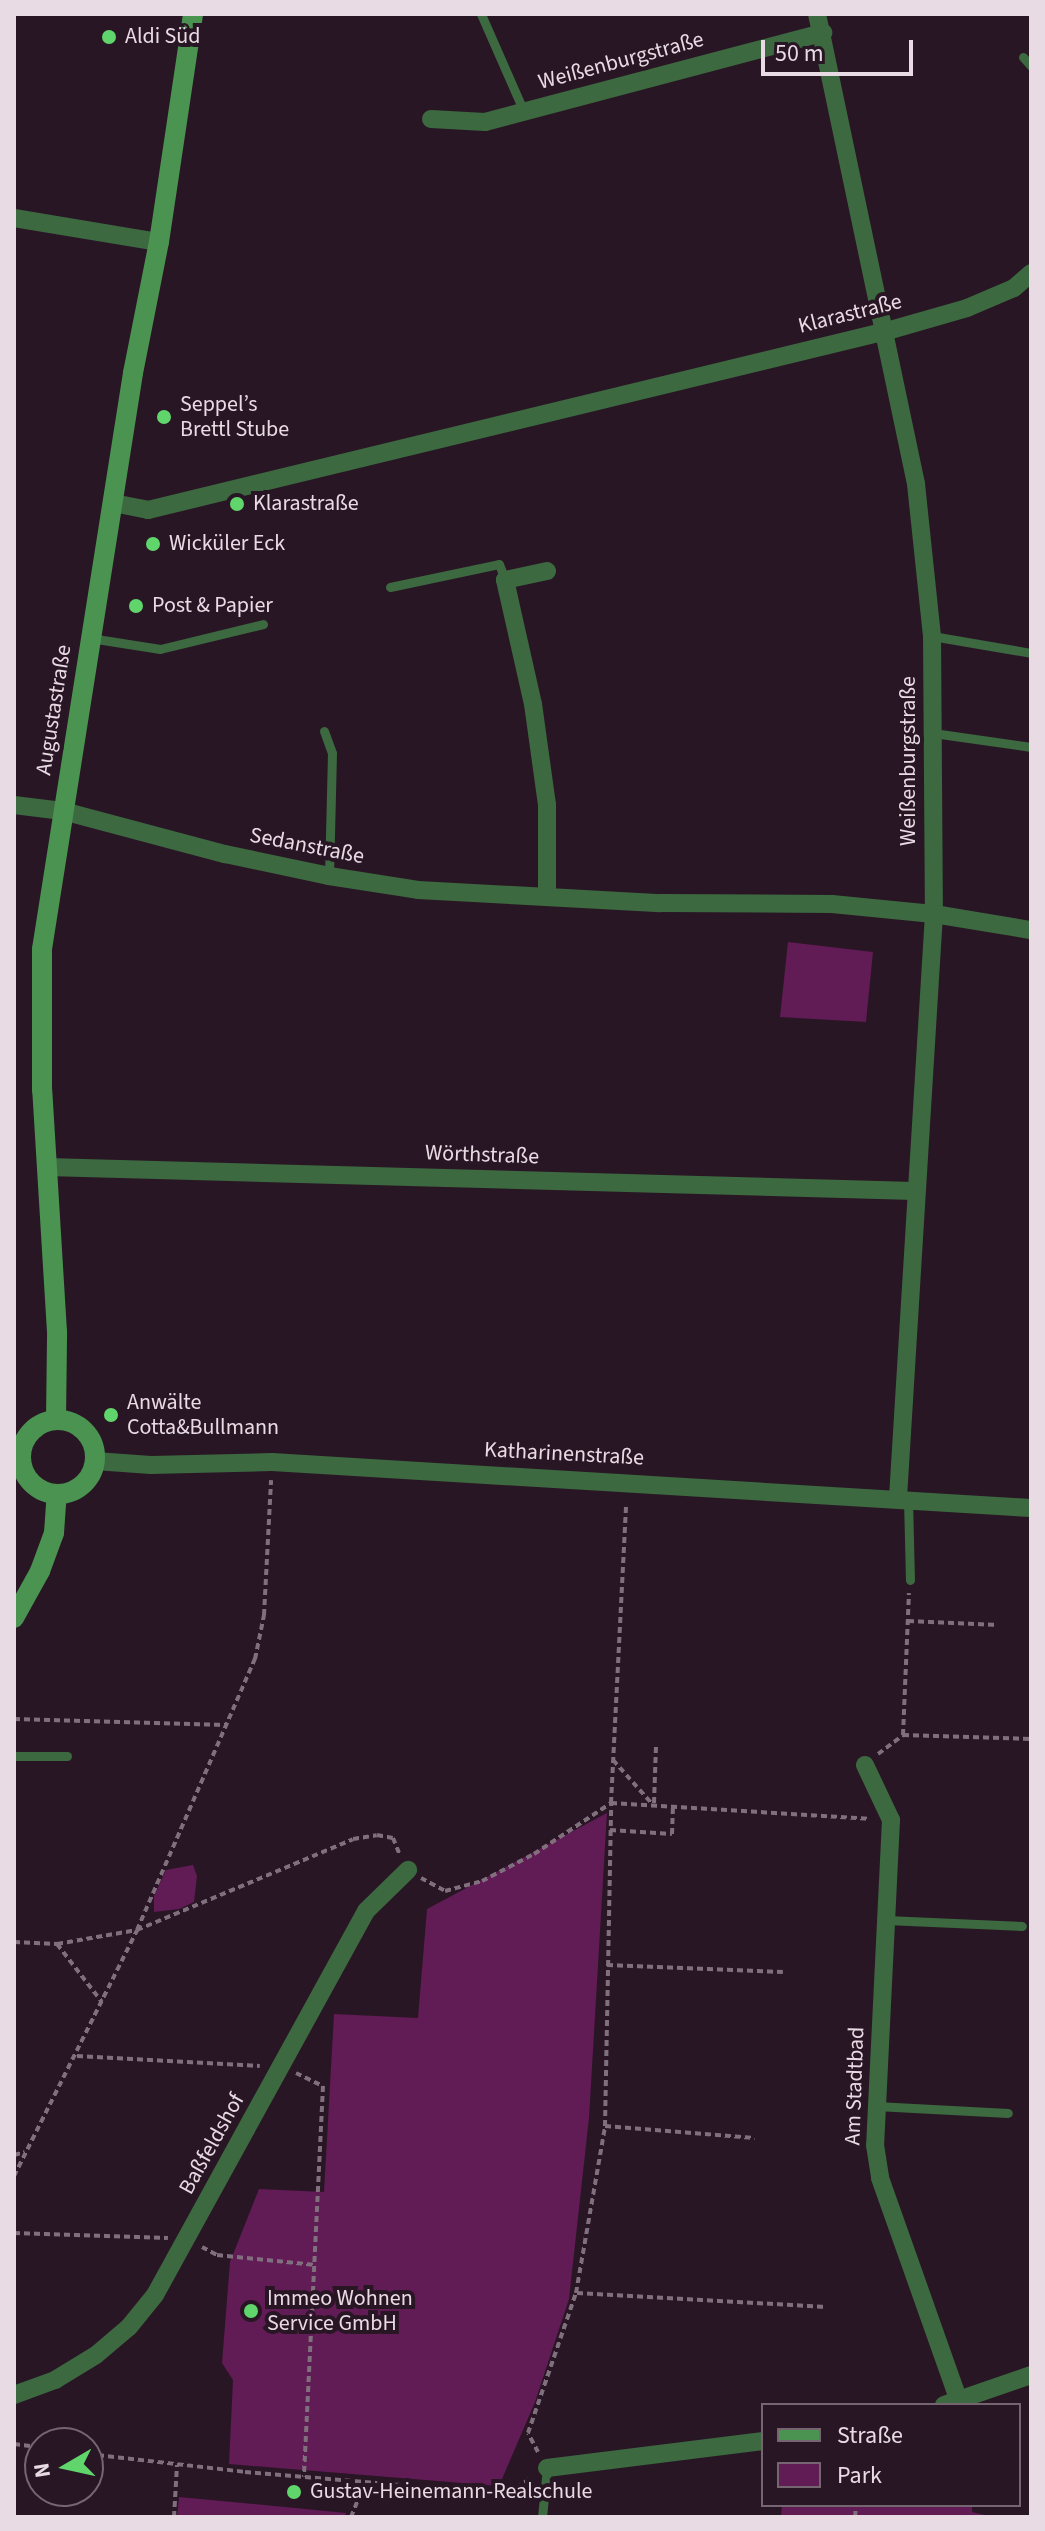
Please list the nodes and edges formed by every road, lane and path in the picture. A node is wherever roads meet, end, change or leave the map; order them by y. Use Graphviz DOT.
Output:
graph roads {
  1 [pos="193,14"];
  2 [pos="481,14"];
  3 [pos="817,14"];
  4 [pos="823,33"];
  5 [pos="1023,57"];
  6 [pos="1031,66"];
  7 [pos="524,112"];
  8 [pos="431,119"];
  9 [pos="14,218"];
  10 [pos="159,242"];
  11 [pos="1031,273"];
  12 [pos="887,331"];
  13 [pos="113,503"];
  14 [pos="547,571"];
  15 [pos="505,580"];
  16 [pos="390,587"];
  17 [pos="263,624"];
  18 [pos="932,636"];
  19 [pos="90,638"];
  20 [pos="1031,653"];
  21 [pos="324,731"];
  22 [pos="933,733"];
  23 [pos="1031,747"];
  24 [pos="14,805"];
  25 [pos="63,811"];
  26 [pos="329,876"];
  27 [pos="547,897"];
  28 [pos="934,914"];
  29 [pos="1031,930"];
  30 [pos="47,1167"];
  31 [pos="915,1191"];
  32 [pos="56,1420"];
  33 [pos="17,1451"];
  34 [pos="95,1461"];
  35 [pos="272,1462"];
  36 [pos="627,1482"];
  37 [pos="57,1494"];
  38 [pos="903,1499"];
  39 [pos="1031,1508"];
  40 [pos="910,1580"];
  41 [pos="14,1618"];
  42 [pos="908,1621"];
  43 [pos="998,1625"];
  44 [pos="14,1719"];
  45 [pos="226,1725"];
  46 [pos="1031,1733"];
  47 [pos="903,1735"];
  48 [pos="656,1745"];
  49 [pos="14,1756"];
  50 [pos="67,1756"];
  51 [pos="613,1760"];
  52 [pos="865,1765"];
  53 [pos="611,1803"];
  54 [pos="654,1806"];
  55 [pos="673,1807"];
  56 [pos="891,1820"];
  57 [pos="610,1830"];
  58 [pos="408,1870"];
  59 [pos="886,1920"];
  60 [pos="1022,1926"];
  61 [pos="137,1930"];
  62 [pos="14,1942"];
  63 [pos="57,1944"];
  64 [pos="607,1965"];
  65 [pos="783,1972"];
  66 [pos="103,2003"];
  67 [pos="76,2056"];
  68 [pos="283,2067"];
  69 [pos="876,2106"];
  70 [pos="1008,2113"];
  71 [pos="605,2126"];
  72 [pos="755,2138"];
  73 [pos="28,2151"];
  74 [pos="14,2155"];
  75 [pos="14,2176"];
  76 [pos="14,2233"];
  77 [pos="187,2239"];
  78 [pos="315,2265"];
  79 [pos="576,2293"];
  80 [pos="826,2307"];
  81 [pos="1031,2375"];
  82 [pos="14,2395"];
  83 [pos="952,2403"];
  84 [pos="761,2441"];
  85 [pos="104,2456"];
  86 [pos="177,2465"];
  87 [pos="547,2468"];
  88 [pos="304,2477"];
  89 [pos="365,2482"];
  90 [pos="174,2517"];
  91 [pos="351,2517"];
  92 [pos="542,2517"];
  1 -- 10 [label="main road, Augustastraße"];
  2 -- 7 [label="lane"];
  3 -- 4 [label="street, Weißenburgstraße"];
  4 -- 7 [label="street, Weißenburgstraße"];
  4 -- 12 [label="street, Weißenburgstraße"];
  5 -- 6 [label="lane"];
  7 -- 8 [label="street, Weißenburgstraße"];
  9 -- 10 [label="street"];
  10 -- 13 [label="main road, Augustastraße"];
  11 -- 12 [label="street, Klarastraße"];
  12 -- 13 [label="street, Klarastraße"];
  12 -- 18 [label="street, Weißenburgstraße"];
  13 -- 19 [label="main road, Augustastraße"];
  14 -- 15 [label="street"];
  15 -- 16 [label="lane"];
  15 -- 27 [label="street"];
  17 -- 19 [label="lane"];
  18 -- 20 [label="lane"];
  18 -- 22 [label="street, Weißenburgstraße"];
  19 -- 25 [label="main road, Augustastraße"];
  21 -- 26 [label="lane"];
  22 -- 23 [label="lane"];
  22 -- 28 [label="street, Weißenburgstraße"];
  24 -- 25 [label="street, Sedanstraße"];
  25 -- 26 [label="street, Sedanstraße"];
  25 -- 30 [label="main road, Augustastraße"];
  26 -- 27 [label="street, Sedanstraße"];
  27 -- 28 [label="street, Sedanstraße"];
  28 -- 29 [label="street, Sedanstraße"];
  28 -- 31 [label="street, Weißenburgstraße"];
  30 -- 31 [label="street, Wörthstraße"];
  30 -- 32 [label="main road, Augustastraße"];
  31 -- 38 [label="street, Weißenburgstraße"];
  32 -- 33 [label="main road"];
  32 -- 34 [label="main road"];
  33 -- 37 [label="main road"];
  34 -- 35 [label="street, Katharinenstraße"];
  34 -- 37 [label="main road"];
  35 -- 36 [label="street, Katharinenstraße"];
  35 -- 45 [label="path"];
  36 -- 38 [label="street, Katharinenstraße"];
  36 -- 51 [label="path"];
  37 -- 41 [label="main road"];
  38 -- 39 [label="street, Katharinenstraße"];
  38 -- 40 [label="lane"];
  40 -- 42 [label="path"];
  42 -- 43 [label="path"];
  42 -- 47 [label="path"];
  44 -- 45 [label="path"];
  45 -- 61 [label="path"];
  46 -- 47 [label="path"];
  47 -- 52 [label="path"];
  48 -- 54 [label="path"];
  49 -- 50 [label="lane"];
  51 -- 53 [label="path"];
  51 -- 54 [label="path"];
  52 -- 56 [label="street, Am Stadtbad"];
  53 -- 54 [label="path"];
  53 -- 57 [label="path"];
  53 -- 58 [label="path"];
  54 -- 55 [label="path"];
  55 -- 56 [label="path"];
  55 -- 57 [label="path"];
  56 -- 59 [label="street, Am Stadtbad"];
  57 -- 64 [label="path"];
  58 -- 61 [label="path"];
  58 -- 68 [label="street, Baßfeldshof"];
  59 -- 60 [label="lane"];
  59 -- 69 [label="street, Am Stadtbad"];
  61 -- 63 [label="path"];
  61 -- 66 [label="path"];
  62 -- 63 [label="path"];
  63 -- 66 [label="path"];
  64 -- 65 [label="path"];
  64 -- 71 [label="path"];
  66 -- 67 [label="path"];
  67 -- 68 [label="path"];
  67 -- 73 [label="path"];
  68 -- 77 [label="street, Baßfeldshof"];
  68 -- 78 [label="path"];
  69 -- 70 [label="lane"];
  69 -- 83 [label="street, Am Stadtbad"];
  71 -- 72 [label="path"];
  71 -- 79 [label="path"];
  73 -- 74 [label="path"];
  73 -- 75 [label="path"];
  76 -- 77 [label="path"];
  77 -- 78 [label="path"];
  77 -- 82 [label="street, Baßfeldshof"];
  78 -- 88 [label="path"];
  79 -- 80 [label="path"];
  79 -- 87 [label="path"];
  81 -- 83 [label="street, Am Stadtbad"];
  84 -- 87 [label="street"];
  85 -- 86 [label="path"];
  86 -- 88 [label="path"];
  86 -- 90 [label="path"];
  87 -- 89 [label="path"];
  87 -- 92 [label="lane"];
  88 -- 89 [label="path"];
  89 -- 91 [label="path"];
}
